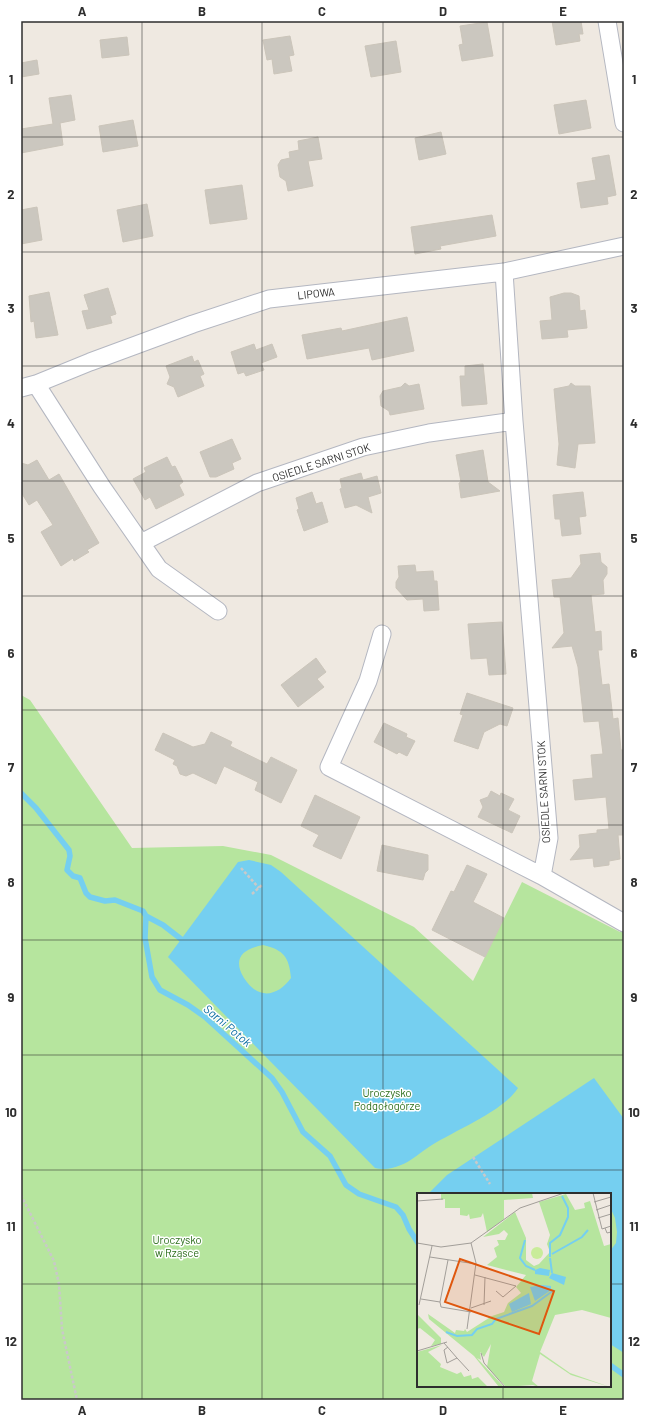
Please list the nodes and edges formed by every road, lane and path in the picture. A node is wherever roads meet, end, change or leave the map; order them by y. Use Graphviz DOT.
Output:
graph roads {
  1 [pos="607,21"];
  2 [pos="624,123"];
  3 [pos="624,246"];
  4 [pos="504,272"];
  5 [pos="28,386"];
  6 [pos="514,421"];
  7 [pos="141,543"];
  8 [pos="218,611"];
  9 [pos="382,634"];
  10 [pos="241,868"];
  11 [pos="542,876"];
  12 [pos="262,885"];
  13 [pos="259,888"];
  14 [pos="252,894"];
  15 [pos="624,923"];
  16 [pos="473,1157"];
  17 [pos="490,1184"];
  18 [pos="21,1195"];
  19 [pos="77,1400"];
  1 -- 2 [label="street"];
  3 -- 4 [label="street, LIPOWA"];
  4 -- 5 [label="street, LIPOWA"];
  4 -- 6 [label="street, OSIEDLE SARNI STOK"];
  5 -- 7 [label="street"];
  6 -- 7 [label="street, OSIEDLE SARNI STOK"];
  6 -- 11 [label="street, OSIEDLE SARNI STOK"];
  7 -- 8 [label="street"];
  9 -- 11 [label="street"];
  10 -- 13 [label="path"];
  11 -- 15 [label="street"];
  12 -- 13 [label="path"];
  13 -- 14 [label="path"];
  16 -- 17 [label="path"];
  18 -- 19 [label="path"];
}
